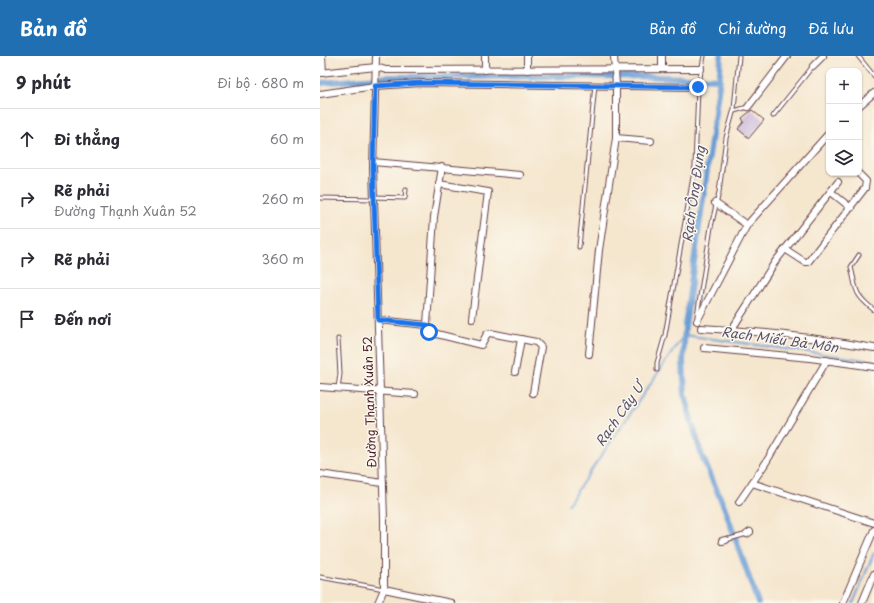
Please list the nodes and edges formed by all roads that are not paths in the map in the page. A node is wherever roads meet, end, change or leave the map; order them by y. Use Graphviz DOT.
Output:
graph roads {
  1 [pos="322,56"];
  2 [pos="376,56"];
  3 [pos="485,56"];
  4 [pos="527,56"];
  5 [pos="614,56"];
  6 [pos="662,56"];
  7 [pos="704,56"];
  8 [pos="739,56"];
  9 [pos="787,56"];
  10 [pos="823,56"];
  11 [pos="858,56"];
  12 [pos="813,66"];
  13 [pos="376,67"];
  14 [pos="614,69"];
  15 [pos="662,69"];
  16 [pos="485,70"];
  17 [pos="527,70"];
  18 [pos="701,70"];
  19 [pos="321,73"];
  20 [pos="874,76"];
  21 [pos="375,85"];
  22 [pos="595,85"];
  23 [pos="616,85"];
  24 [pos="698,86"];
  25 [pos="874,93"];
  26 [pos="320,94"];
  27 [pos="861,104"];
  28 [pos="748,108"];
  29 [pos="734,111"];
  30 [pos="773,116"];
  31 [pos="826,136"];
  32 [pos="616,138"];
  33 [pos="651,141"];
  34 [pos="373,162"];
  35 [pos="442,167"];
  36 [pos="520,175"];
  37 [pos="861,176"];
  38 [pos="838,182"];
  39 [pos="439,184"];
  40 [pos="406,189"];
  41 [pos="831,192"];
  42 [pos="320,198"];
  43 [pos="374,198"];
  44 [pos="715,203"];
  45 [pos="851,208"];
  46 [pos="747,225"];
  47 [pos="579,248"];
  48 [pos="785,249"];
  49 [pos="859,255"];
  50 [pos="874,310"];
  51 [pos="472,318"];
  52 [pos="378,320"];
  53 [pos="697,322"];
  54 [pos="427,325"];
  55 [pos="701,328"];
  56 [pos="732,330"];
  57 [pos="338,339"];
  58 [pos="521,339"];
  59 [pos="704,348"];
  60 [pos="874,348"];
  61 [pos="589,354"];
  62 [pos="827,360"];
  63 [pos="874,367"];
  64 [pos="657,370"];
  65 [pos="515,372"];
  66 [pos="320,387"];
  67 [pos="338,388"];
  68 [pos="380,392"];
  69 [pos="533,393"];
  70 [pos="415,394"];
  71 [pos="320,474"];
  72 [pos="382,483"];
  73 [pos="752,483"];
  74 [pos="739,502"];
  75 [pos="874,523"];
  76 [pos="874,530"];
  77 [pos="748,533"];
  78 [pos="724,540"];
  79 [pos="874,574"];
  80 [pos="320,577"];
  81 [pos="384,589"];
  82 [pos="378,603"];
  83 [pos="451,603"];
  84 [pos="843,603"];
  85 [pos="862,603"];
  1 -- 19 [label="street"];
  2 -- 13 [label="street, Đường Thạnh Xuân 52"];
  3 -- 16 [label="street"];
  4 -- 17 [label="street"];
  5 -- 14 [label="street"];
  6 -- 15 [label="street"];
  7 -- 18 [label="lane"];
  8 -- 29 [label="lane"];
  9 -- 28 [label="street"];
  10 -- 12 [label="street"];
  11 -- 20 [label="lane"];
  12 -- 30 [label="lane"];
  13 -- 16 [label="street"];
  13 -- 19 [label="street"];
  13 -- 21 [label="street, Đường Thạnh Xuân 52"];
  14 -- 15 [label="street"];
  14 -- 17 [label="street"];
  14 -- 23 [label="street"];
  15 -- 18 [label="street"];
  16 -- 17 [label="street"];
  18 -- 24 [label="lane"];
  21 -- 22 [label="street"];
  21 -- 26 [label="street"];
  21 -- 34 [label="street, Đường Thạnh Xuân 52"];
  22 -- 23 [label="street"];
  22 -- 47 [label="lane"];
  23 -- 24 [label="street"];
  23 -- 32 [label="street"];
  24 -- 64 [label="lane"];
  25 -- 27 [label="street"];
  28 -- 29 [label="lane"];
  29 -- 44 [label="lane"];
  31 -- 46 [label="street"];
  32 -- 33 [label="street"];
  32 -- 61 [label="street"];
  34 -- 35 [label="street"];
  34 -- 43 [label="street, Đường Thạnh Xuân 52"];
  35 -- 36 [label="street"];
  35 -- 39 [label="street"];
  37 -- 45 [label="street"];
  38 -- 41 [label="street"];
  39 -- 51 [label="street"];
  39 -- 54 [label="street"];
  40 -- 43 [label="lane"];
  41 -- 45 [label="street"];
  41 -- 48 [label="street"];
  42 -- 43 [label="lane"];
  43 -- 52 [label="street, Đường Thạnh Xuân 52"];
  44 -- 46 [label="street"];
  44 -- 53 [label="lane"];
  45 -- 48 [label="street"];
  46 -- 53 [label="street"];
  48 -- 56 [label="street"];
  49 -- 50 [label="lane"];
  52 -- 54 [label="street"];
  52 -- 68 [label="street, Đường Thạnh Xuân 52"];
  53 -- 55 [label="lane"];
  54 -- 58 [label="street"];
  55 -- 56 [label="street"];
  56 -- 60 [label="street"];
  57 -- 67 [label="lane"];
  58 -- 65 [label="street"];
  58 -- 69 [label="street"];
  59 -- 62 [label="street"];
  62 -- 63 [label="street"];
  62 -- 73 [label="street"];
  66 -- 67 [label="street"];
  67 -- 68 [label="street"];
  68 -- 70 [label="street"];
  68 -- 72 [label="street, Đường Thạnh Xuân 52"];
  71 -- 72 [label="street"];
  72 -- 81 [label="street, Đường Thạnh Xuân 52"];
  73 -- 74 [label="street"];
  73 -- 75 [label="street"];
  76 -- 84 [label="street"];
  77 -- 78 [label="lane"];
  79 -- 85 [label="street"];
  80 -- 81 [label="lane"];
  81 -- 82 [label="street, Đường Thạnh Xuân 52"];
  81 -- 83 [label="street"];
}
